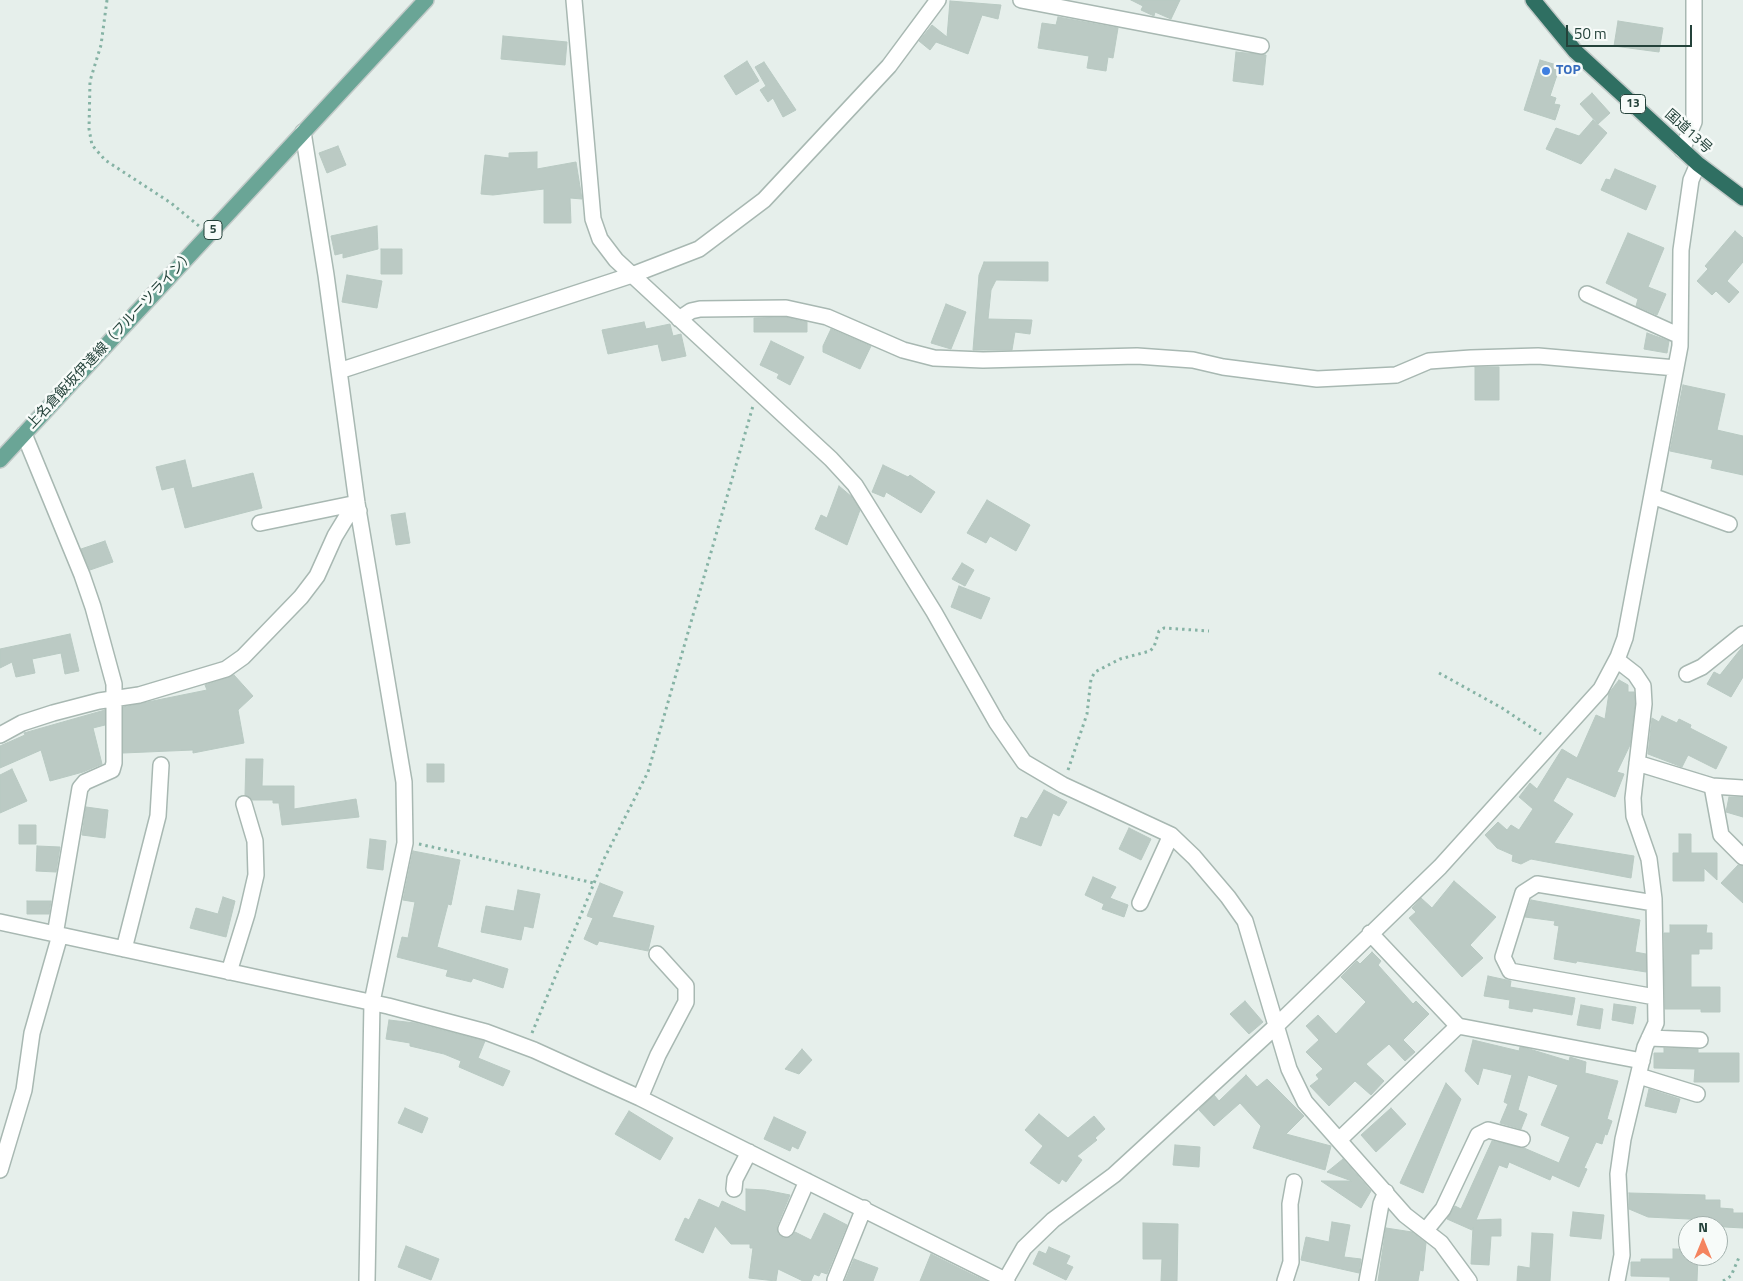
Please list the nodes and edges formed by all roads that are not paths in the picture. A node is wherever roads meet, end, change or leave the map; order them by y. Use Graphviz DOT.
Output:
graph roads {
  1 [pos="426,0"];
  2 [pos="574,0"];
  3 [pos="938,0"];
  4 [pos="1021,0"];
  5 [pos="1533,0"];
  6 [pos="1694,0"];
  7 [pos="1261,46"];
  8 [pos="303,132"];
  9 [pos="1682,150"];
  10 [pos="1698,164"];
  11 [pos="1743,198"];
  12 [pos="632,275"];
  13 [pos="1587,294"];
  14 [pos="679,319"];
  15 [pos="1680,336"];
  16 [pos="1676,368"];
  17 [pos="339,371"];
  18 [pos="24,434"];
  19 [pos="0,460"];
  20 [pos="1652,496"];
  21 [pos="358,507"];
  22 [pos="260,523"];
  23 [pos="1729,524"];
  24 [pos="1743,634"];
  25 [pos="1617,660"];
  26 [pos="1687,674"];
  27 [pos="113,699"];
  28 [pos="0,735"];
  29 [pos="1637,763"];
  30 [pos="161,765"];
  31 [pos="1712,786"];
  32 [pos="1743,788"];
  33 [pos="244,804"];
  34 [pos="1171,835"];
  35 [pos="1743,857"];
  36 [pos="1140,903"];
  37 [pos="1654,903"];
  38 [pos="0,922"];
  39 [pos="1370,933"];
  40 [pos="58,935"];
  41 [pos="124,949"];
  42 [pos="657,954"];
  43 [pos="229,972"];
  44 [pos="1655,997"];
  45 [pos="372,1002"];
  46 [pos="1458,1026"];
  47 [pos="1275,1027"];
  48 [pos="1649,1038"];
  49 [pos="1700,1040"];
  50 [pos="1640,1068"];
  51 [pos="1697,1094"];
  52 [pos="640,1098"];
  53 [pos="1522,1139"];
  54 [pos="1339,1140"];
  55 [pos="749,1152"];
  56 [pos="1,1165"];
  57 [pos="807,1180"];
  58 [pos="1294,1182"];
  59 [pos="734,1189"];
  60 [pos="1386,1192"];
  61 [pos="864,1208"];
  62 [pos="786,1229"];
  63 [pos="1426,1230"];
  64 [pos="835,1280"];
  65 [pos="367,1281"];
  66 [pos="1006,1281"];
  67 [pos="1286,1281"];
  68 [pos="1367,1281"];
  69 [pos="1469,1281"];
  70 [pos="1617,1281"];
  1 -- 8 [label="main road, 上名倉飯坂伊達線（フルーツライン） / 5"];
  2 -- 12 [label="street"];
  3 -- 12 [label="street"];
  4 -- 7 [label="street"];
  5 -- 9 [label="highway, 国道13号 / 13"];
  6 -- 9 [label="street"];
  8 -- 17 [label="street"];
  8 -- 18 [label="main road, 上名倉飯坂伊達線（フルーツライン） / 5"];
  9 -- 10 [label="highway, 国道13号 / 13"];
  10 -- 11 [label="highway, 国道13号 / 13"];
  10 -- 15 [label="street"];
  12 -- 14 [label="street"];
  12 -- 17 [label="street"];
  13 -- 15 [label="street"];
  14 -- 16 [label="street"];
  14 -- 34 [label="street"];
  15 -- 16 [label="street"];
  16 -- 20 [label="street"];
  17 -- 21 [label="street"];
  18 -- 19 [label="main road, 上名倉飯坂伊達線（フルーツライン） / 5"];
  18 -- 27 [label="street"];
  20 -- 23 [label="street"];
  20 -- 25 [label="street"];
  21 -- 22 [label="street"];
  21 -- 27 [label="street"];
  21 -- 45 [label="street"];
  24 -- 26 [label="street"];
  25 -- 29 [label="street"];
  25 -- 39 [label="street"];
  27 -- 28 [label="street"];
  27 -- 40 [label="street"];
  29 -- 31 [label="street"];
  29 -- 37 [label="street"];
  30 -- 41 [label="street"];
  31 -- 32 [label="street"];
  31 -- 35 [label="street"];
  33 -- 43 [label="street"];
  34 -- 36 [label="street"];
  34 -- 47 [label="street"];
  37 -- 44 [label="street"];
  37 -- 44 [label="street"];
  38 -- 40 [label="street"];
  39 -- 46 [label="street"];
  39 -- 47 [label="street"];
  40 -- 41 [label="street"];
  40 -- 56 [label="street"];
  41 -- 43 [label="street"];
  42 -- 52 [label="street"];
  43 -- 45 [label="street"];
  44 -- 48 [label="street"];
  45 -- 52 [label="street"];
  45 -- 65 [label="street"];
  46 -- 50 [label="street"];
  46 -- 54 [label="street"];
  47 -- 54 [label="street"];
  47 -- 66 [label="street"];
  48 -- 49 [label="street"];
  48 -- 50 [label="street"];
  50 -- 51 [label="street"];
  50 -- 70 [label="street"];
  52 -- 55 [label="street"];
  53 -- 63 [label="street"];
  54 -- 60 [label="street"];
  55 -- 57 [label="street"];
  55 -- 59 [label="street"];
  57 -- 61 [label="street"];
  57 -- 62 [label="street"];
  58 -- 67 [label="street"];
  60 -- 63 [label="street"];
  60 -- 68 [label="street"];
  61 -- 64 [label="street"];
  61 -- 66 [label="street"];
  63 -- 69 [label="street"];
}
